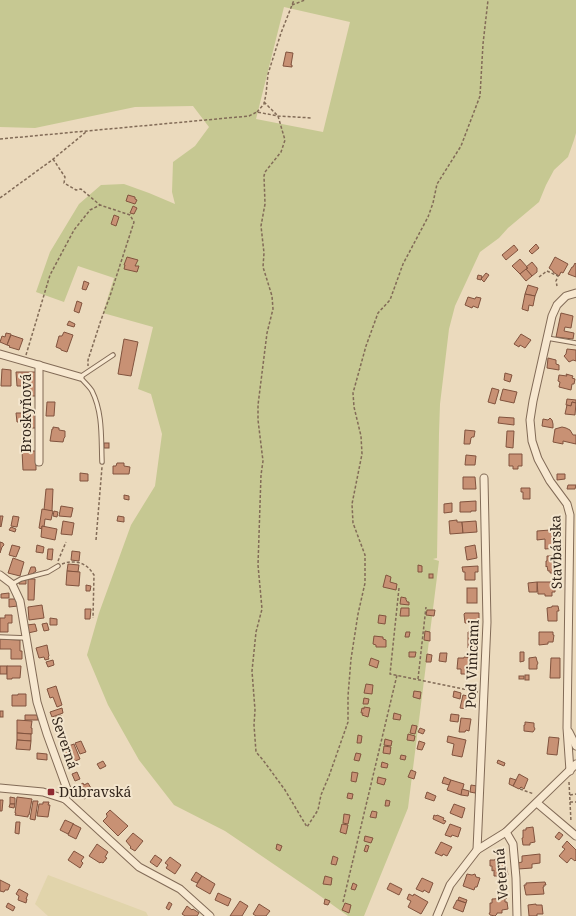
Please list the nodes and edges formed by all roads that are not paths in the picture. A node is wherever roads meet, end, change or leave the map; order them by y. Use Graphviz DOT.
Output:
graph roads {
  1 [pos="576,293"];
  2 [pos="547,338"];
  3 [pos="576,343"];
  4 [pos="0,354"];
  5 [pos="113,355"];
  6 [pos="39,365"];
  7 [pos="80,377"];
  8 [pos="39,462"];
  9 [pos="102,462"];
  10 [pos="484,478"];
  11 [pos="58,566"];
  12 [pos="0,575"];
  13 [pos="12,584"];
  14 [pos="0,637"];
  15 [pos="27,638"];
  16 [pos="567,728"];
  17 [pos="576,746"];
  18 [pos="576,764"];
  19 [pos="569,771"];
  20 [pos="0,788"];
  21 [pos="65,799"];
  22 [pos="537,803"];
  23 [pos="506,832"];
  24 [pos="576,836"];
  25 [pos="477,850"];
  26 [pos="210,916"];
  27 [pos="437,916"];
  28 [pos="517,916"];
  1 -- 2 [label="street, Stavbárska"];
  2 -- 3 [label="lane"];
  2 -- 16 [label="street, Stavbárska"];
  4 -- 6 [label="street, Broskyňová"];
  5 -- 7 [label="lane"];
  6 -- 7 [label="street, Broskyňová"];
  6 -- 8 [label="street, Broskyňová"];
  7 -- 9 [label="lane"];
  10 -- 25 [label="street, Pod Vinicami"];
  11 -- 13 [label="lane"];
  12 -- 13 [label="street, Severná"];
  13 -- 15 [label="street, Severná"];
  14 -- 15 [label="lane"];
  15 -- 21 [label="street, Severná"];
  16 -- 17 [label="street, Stavbárska"];
  16 -- 19 [label="street, Stavbárska"];
  18 -- 19 [label="street"];
  19 -- 22 [label="street"];
  20 -- 21 [label="street"];
  21 -- 26 [label="street"];
  22 -- 23 [label="street"];
  22 -- 24 [label="street"];
  23 -- 25 [label="street"];
  23 -- 28 [label="street, Veterná"];
  25 -- 27 [label="street"];
}
